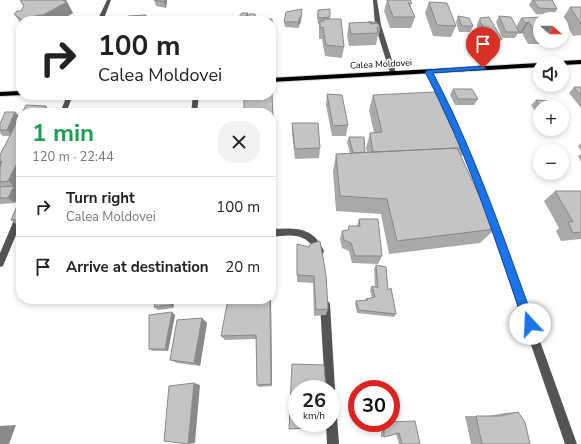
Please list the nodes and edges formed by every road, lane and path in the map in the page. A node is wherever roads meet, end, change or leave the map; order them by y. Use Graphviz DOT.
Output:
graph roads {
  1 [pos="109,0"];
  2 [pos="375,0"];
  3 [pos="102,16"];
  4 [pos="581,62"];
  5 [pos="569,63"];
  6 [pos="533,65"];
  7 [pos="428,72"];
  8 [pos="393,73"];
  9 [pos="276,80"];
  10 [pos="16,93"];
  11 [pos="0,94"];
  12 [pos="16,225"];
  13 [pos="276,233"];
  14 [pos="323,261"];
  15 [pos="0,263"];
  16 [pos="324,291"];
  17 [pos="329,380"];
  18 [pos="332,432"];
  19 [pos="333,444"];
  20 [pos="571,444"];
  1 -- 3 [label="street"];
  2 -- 8 [label="street"];
  4 -- 5 [label="main road"];
  6 -- 7 [label="main road, Calea Moldovei"];
  7 -- 8 [label="main road, Calea Moldovei"];
  7 -- 20 [label="street"];
  8 -- 9 [label="main road, Calea Moldovei"];
  10 -- 11 [label="main road"];
  12 -- 15 [label="street"];
  13 -- 14 [label="street"];
  16 -- 17 [label="street"];
  18 -- 19 [label="street"];
}
